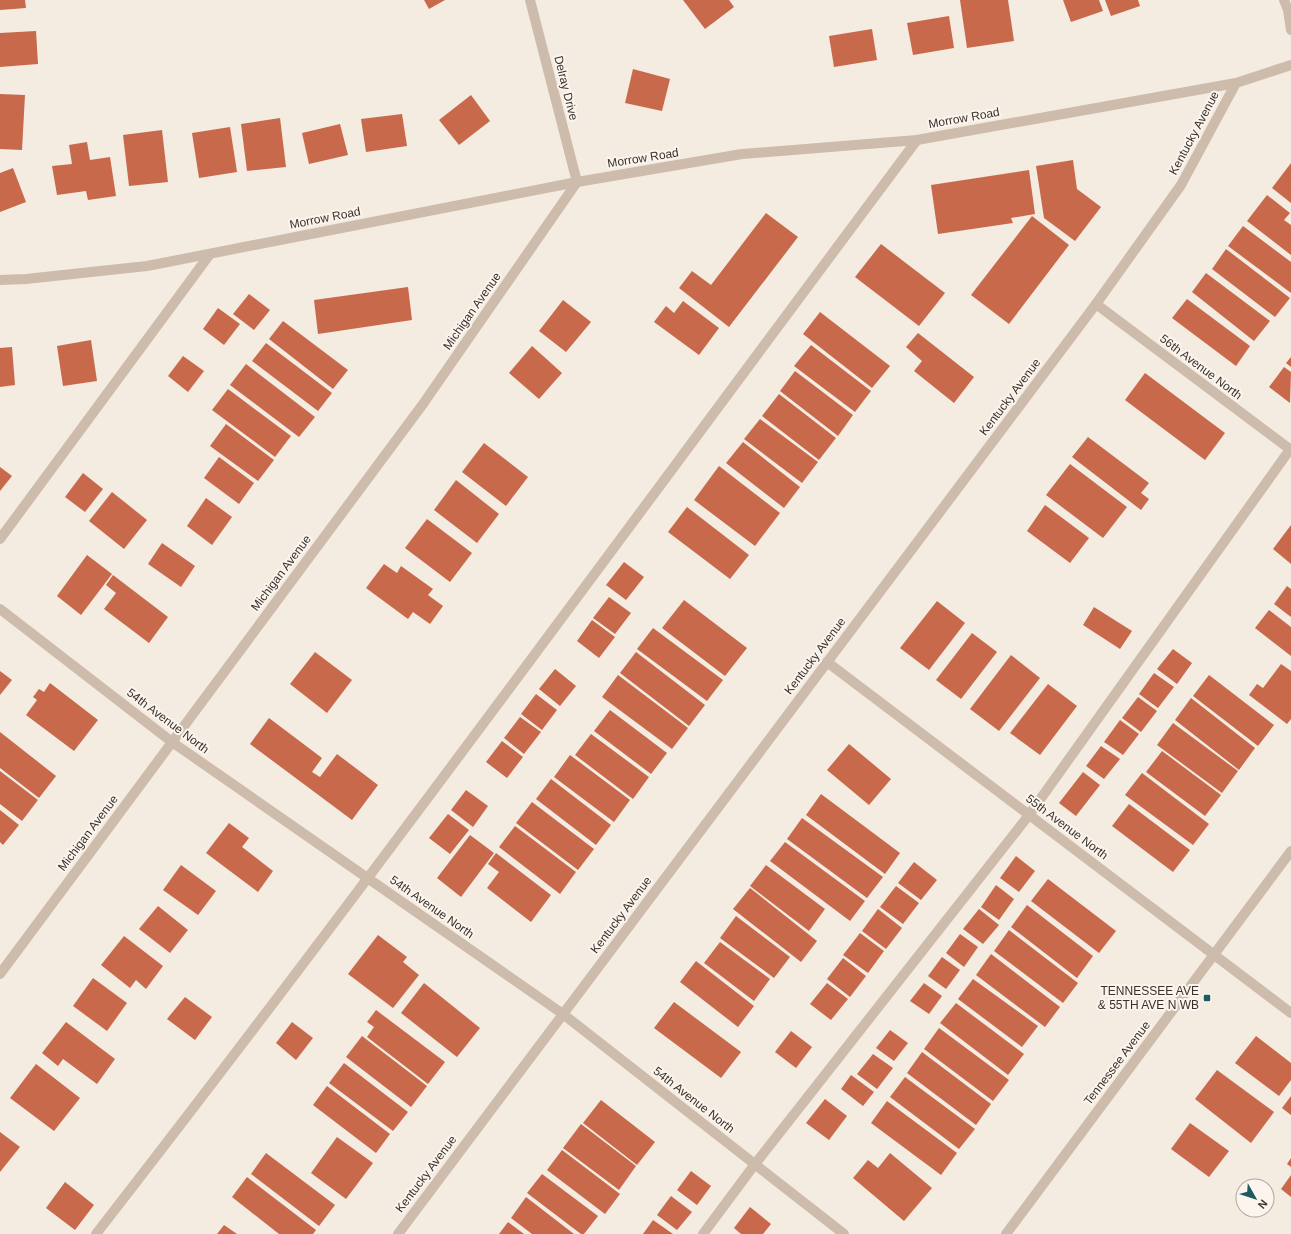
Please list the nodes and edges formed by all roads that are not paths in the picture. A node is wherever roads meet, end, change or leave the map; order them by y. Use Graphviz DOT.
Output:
graph roads {
  1 [pos="530,0"];
  2 [pos="1284,0"];
  3 [pos="1291,30"];
  4 [pos="1291,65"];
  5 [pos="1236,82"];
  6 [pos="917,140"];
  7 [pos="577,182"];
  8 [pos="210,254"];
  9 [pos="0,280"];
  10 [pos="1096,304"];
  11 [pos="1291,449"];
  12 [pos="0,538"];
  13 [pos="0,609"];
  14 [pos="827,662"];
  15 [pos="172,742"];
  16 [pos="1028,815"];
  17 [pos="1291,851"];
  18 [pos="367,878"];
  19 [pos="1213,955"];
  20 [pos="0,974"];
  21 [pos="1291,1013"];
  22 [pos="563,1014"];
  23 [pos="755,1164"];
  24 [pos="96,1234"];
  25 [pos="398,1234"];
  26 [pos="703,1234"];
  27 [pos="844,1234"];
  28 [pos="1006,1234"];
  1 -- 7 [label="street, Delray Drive"];
  2 -- 3 [label="street"];
  4 -- 5 [label="street, Morrow Road"];
  5 -- 6 [label="street, Morrow Road"];
  5 -- 10 [label="street, Kentucky Avenue"];
  6 -- 7 [label="street, Morrow Road"];
  6 -- 18 [label="street"];
  7 -- 8 [label="street, Morrow Road"];
  7 -- 15 [label="street, Michigan Avenue"];
  8 -- 9 [label="street, Morrow Road"];
  8 -- 12 [label="street"];
  10 -- 11 [label="street, 56th Avenue North"];
  10 -- 14 [label="street, Kentucky Avenue"];
  11 -- 16 [label="street"];
  13 -- 15 [label="street, 54th Avenue North"];
  14 -- 16 [label="street, 55th Avenue North"];
  14 -- 22 [label="street, Kentucky Avenue"];
  15 -- 18 [label="street, 54th Avenue North"];
  15 -- 20 [label="street, Michigan Avenue"];
  16 -- 19 [label="street, 55th Avenue North"];
  16 -- 23 [label="street"];
  17 -- 19 [label="street, Tennessee Avenue"];
  18 -- 22 [label="street, 54th Avenue North"];
  18 -- 24 [label="street"];
  19 -- 21 [label="street, 55th Avenue North"];
  19 -- 28 [label="street, Tennessee Avenue"];
  22 -- 23 [label="street, 54th Avenue North"];
  22 -- 25 [label="street, Kentucky Avenue"];
  23 -- 26 [label="street"];
  23 -- 27 [label="street, 54th Avenue North"];
}
